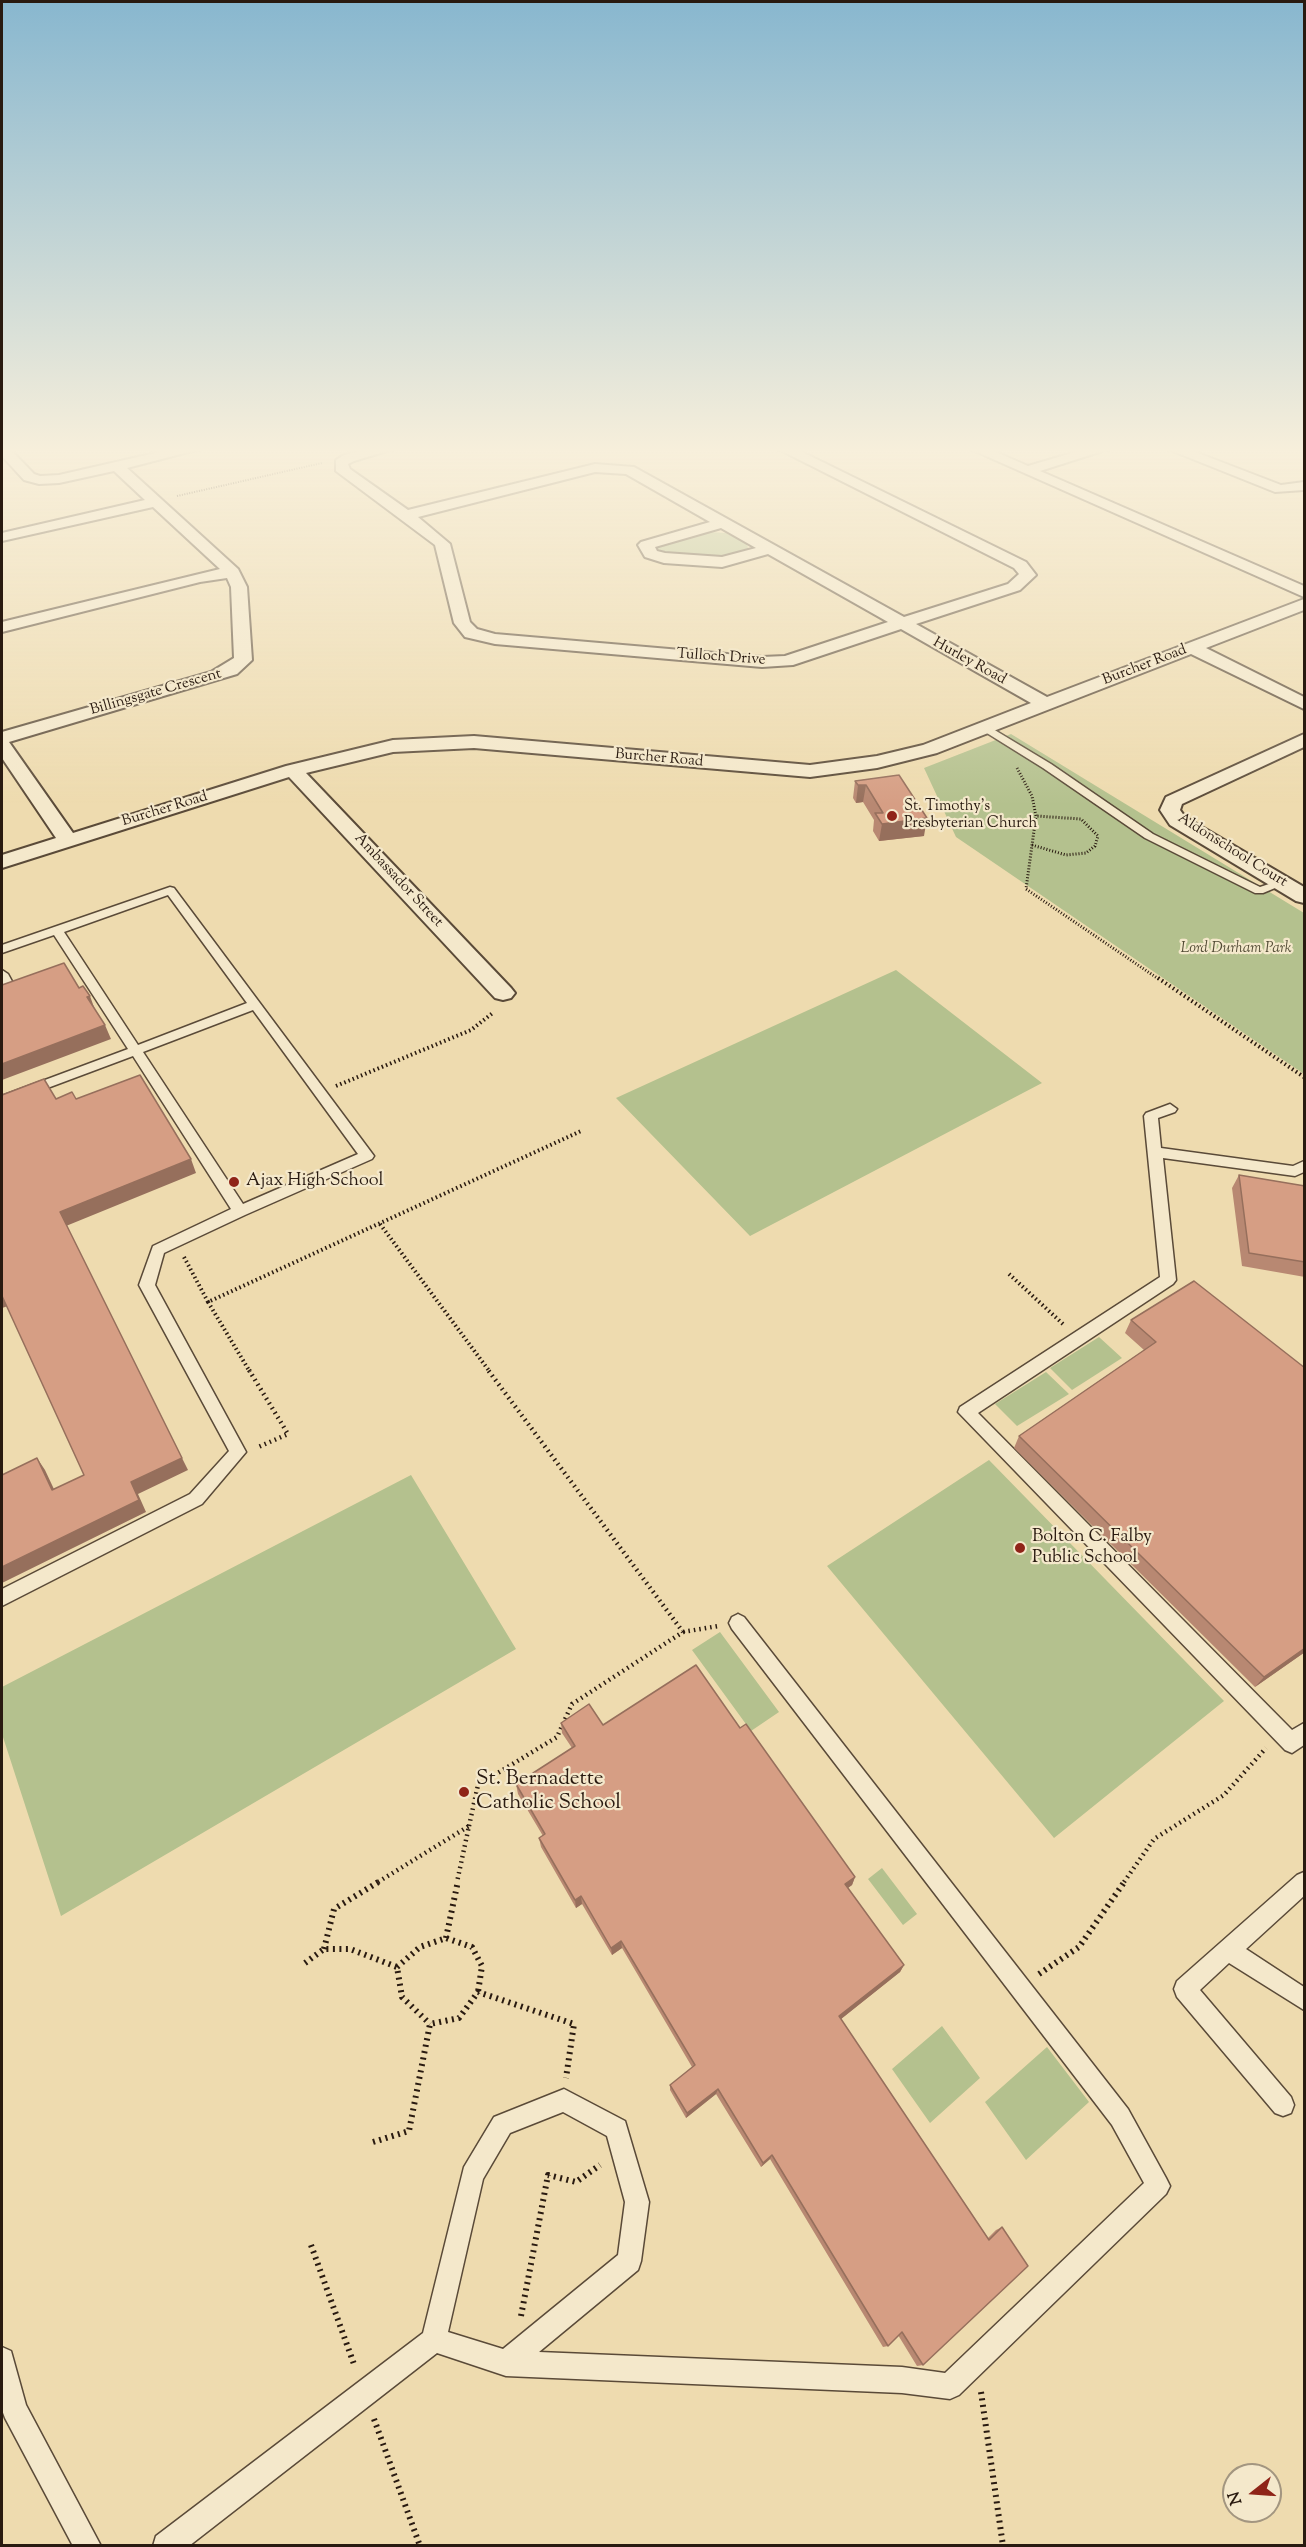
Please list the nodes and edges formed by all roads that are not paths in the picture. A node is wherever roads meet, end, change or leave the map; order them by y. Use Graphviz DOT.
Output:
graph roads {
  1 [pos="226,567"];
  2 [pos="448,567"];
  3 [pos="801,567"];
  4 [pos="1021,567"];
  5 [pos="1247,567"];
  6 [pos="232,572"];
  7 [pos="1305,592"];
  8 [pos="1305,604"];
  9 [pos="902,624"];
  10 [pos="2,627"];
  11 [pos="1192,648"];
  12 [pos="1044,703"];
  13 [pos="1305,704"];
  14 [pos="985,728"];
  15 [pos="2,738"];
  16 [pos="1305,740"];
  17 [pos="2,745"];
  18 [pos="293,770"];
  19 [pos="68,840"];
  20 [pos="2,862"];
  21 [pos="1281,883"];
  22 [pos="1305,896"];
  23 [pos="57,930"];
  24 [pos="2,949"];
  25 [pos="503,993"];
  26 [pos="255,1005"];
  27 [pos="135,1050"];
  28 [pos="2,1101"];
  29 [pos="1170,1109"];
  30 [pos="1155,1152"];
  31 [pos="1305,1166"];
  32 [pos="240,1211"];
  33 [pos="2,1598"];
  34 [pos="738,1623"];
  35 [pos="1305,1732"];
  36 [pos="1305,1882"];
  37 [pos="1228,1950"];
  38 [pos="1305,1999"];
  39 [pos="1284,2105"];
  40 [pos="434,2340"];
  41 [pos="2,2360"];
  42 [pos="509,2360"];
  43 [pos="88,2546"];
  44 [pos="166,2546"];
  1 -- 6 [label="street"];
  2 -- 9 [label="street, Tulloch Drive"];
  3 -- 9 [label="street, Hurley Road"];
  4 -- 9 [label="street, Tulloch Drive"];
  5 -- 7 [label="street"];
  6 -- 10 [label="street"];
  6 -- 15 [label="street, Billingsgate Crescent"];
  8 -- 11 [label="street, Burcher Road"];
  9 -- 12 [label="street, Hurley Road"];
  11 -- 12 [label="street, Burcher Road"];
  11 -- 13 [label="street"];
  12 -- 14 [label="street, Burcher Road"];
  14 -- 18 [label="street, Burcher Road"];
  14 -- 21 [label="lane"];
  16 -- 21 [label="street, Aldonschool Court"];
  17 -- 19 [label="street"];
  18 -- 19 [label="street, Burcher Road"];
  18 -- 25 [label="street, Ambassador Street"];
  19 -- 20 [label="street, Burcher Road"];
  21 -- 22 [label="street, Aldonschool Court"];
  23 -- 24 [label="lane"];
  23 -- 26 [label="lane"];
  23 -- 27 [label="lane"];
  26 -- 27 [label="lane"];
  26 -- 32 [label="lane"];
  27 -- 28 [label="lane"];
  27 -- 32 [label="lane"];
  29 -- 30 [label="lane"];
  30 -- 31 [label="lane"];
  30 -- 35 [label="lane"];
  32 -- 33 [label="lane"];
  34 -- 42 [label="lane"];
  36 -- 37 [label="lane"];
  37 -- 38 [label="lane"];
  37 -- 39 [label="lane"];
  40 -- 42 [label="lane"];
  40 -- 42 [label="lane"];
  40 -- 44 [label="lane"];
  41 -- 43 [label="lane"];
}
